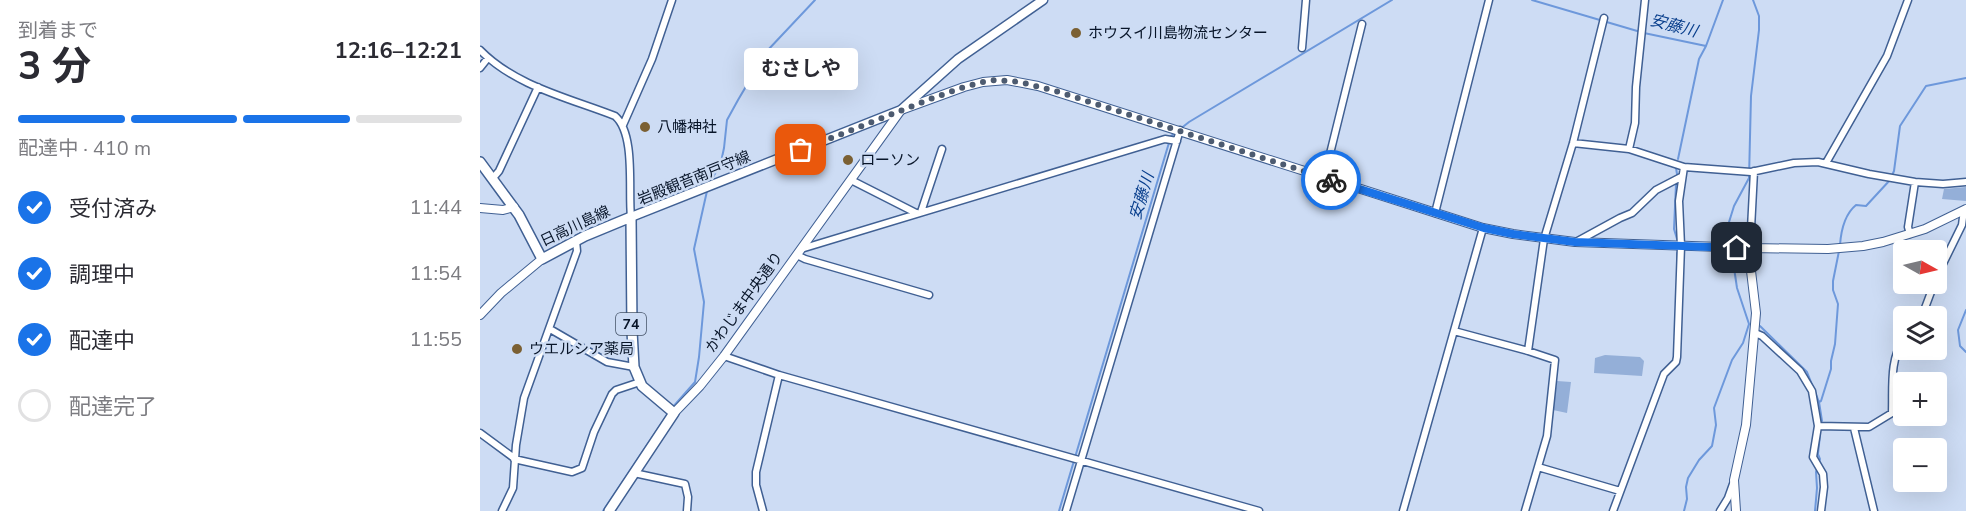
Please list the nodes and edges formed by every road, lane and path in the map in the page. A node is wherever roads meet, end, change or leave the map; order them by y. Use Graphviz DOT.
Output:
graph roads {
  1 [pos="672,0"];
  2 [pos="1043,0"];
  3 [pos="1306,0"];
  4 [pos="1489,0"];
  5 [pos="1645,0"];
  6 [pos="1908,0"];
  7 [pos="1604,18"];
  8 [pos="1362,24"];
  9 [pos="1302,48"];
  10 [pos="480,50"];
  11 [pos="488,58"];
  12 [pos="480,68"];
  13 [pos="538,87"];
  14 [pos="902,110"];
  15 [pos="623,125"];
  16 [pos="1180,130"];
  17 [pos="1177,141"];
  18 [pos="1573,142"];
  19 [pos="1629,148"];
  20 [pos="942,149"];
  21 [pos="480,162"];
  22 [pos="1826,163"];
  23 [pos="1684,167"];
  24 [pos="1754,171"];
  25 [pos="1681,177"];
  26 [pos="493,178"];
  27 [pos="1324,178"];
  28 [pos="851,180"];
  29 [pos="1915,182"];
  30 [pos="1966,182"];
  31 [pos="513,207"];
  32 [pos="480,208"];
  33 [pos="1965,210"];
  34 [pos="919,213"];
  35 [pos="1435,213"];
  36 [pos="631,217"];
  37 [pos="1484,228"];
  38 [pos="1910,234"];
  39 [pos="1544,239"];
  40 [pos="576,241"];
  41 [pos="1575,242"];
  42 [pos="1681,246"];
  43 [pos="1750,249"];
  44 [pos="799,252"];
  45 [pos="1947,256"];
  46 [pos="542,259"];
  47 [pos="929,295"];
  48 [pos="480,315"];
  49 [pos="549,329"];
  50 [pos="1454,331"];
  51 [pos="1755,333"];
  52 [pos="1528,351"];
  53 [pos="724,356"];
  54 [pos="1895,360"];
  55 [pos="634,367"];
  56 [pos="779,375"];
  57 [pos="640,382"];
  58 [pos="674,413"];
  59 [pos="1818,426"];
  60 [pos="1854,428"];
  61 [pos="482,434"];
  62 [pos="480,444"];
  63 [pos="514,458"];
  64 [pos="1081,460"];
  65 [pos="1538,467"];
  66 [pos="634,473"];
  67 [pos="1734,480"];
  68 [pos="1620,491"];
  69 [pos="502,511"];
  70 [pos="609,511"];
  71 [pos="687,511"];
  72 [pos="763,511"];
  73 [pos="1066,511"];
  74 [pos="1259,511"];
  75 [pos="1403,511"];
  76 [pos="1525,511"];
  77 [pos="1612,511"];
  78 [pos="1720,511"];
  79 [pos="1736,511"];
  80 [pos="1821,511"];
  81 [pos="1874,511"];
  1 -- 15 [label="street"];
  2 -- 14 [label="main road, 岩殿観音南戸守線"];
  3 -- 9 [label="street"];
  4 -- 35 [label="street"];
  5 -- 19 [label="street"];
  6 -- 22 [label="street"];
  7 -- 18 [label="street"];
  8 -- 27 [label="street"];
  10 -- 11 [label="street"];
  11 -- 12 [label="street"];
  11 -- 13 [label="street"];
  13 -- 15 [label="street"];
  13 -- 26 [label="street"];
  14 -- 16 [label="street"];
  14 -- 28 [label="street, かわじま中央通り"];
  14 -- 36 [label="main road, 岩殿観音南戸守線"];
  15 -- 36 [label="street"];
  16 -- 17 [label="street"];
  16 -- 27 [label="street"];
  17 -- 34 [label="street"];
  17 -- 64 [label="street"];
  18 -- 19 [label="street"];
  18 -- 39 [label="street"];
  19 -- 23 [label="street"];
  20 -- 34 [label="street"];
  21 -- 26 [label="main road, 日高川島線"];
  22 -- 24 [label="street"];
  22 -- 29 [label="street"];
  23 -- 24 [label="street"];
  23 -- 25 [label="street"];
  24 -- 43 [label="street"];
  25 -- 41 [label="street"];
  25 -- 42 [label="street"];
  26 -- 31 [label="main road, 日高川島線"];
  27 -- 35 [label="street"];
  28 -- 34 [label="street"];
  28 -- 44 [label="street, かわじま中央通り"];
  29 -- 30 [label="street"];
  29 -- 38 [label="street"];
  31 -- 32 [label="street"];
  31 -- 46 [label="main road, 日高川島線"];
  33 -- 38 [label="street"];
  33 -- 45 [label="street"];
  34 -- 44 [label="street"];
  35 -- 37 [label="street"];
  36 -- 40 [label="main road, 日高川島線"];
  36 -- 55 [label="main road, 日高川島線 / 74"];
  37 -- 39 [label="street"];
  37 -- 50 [label="street"];
  38 -- 43 [label="street"];
  39 -- 41 [label="street"];
  39 -- 52 [label="street"];
  40 -- 46 [label="main road, 日高川島線"];
  40 -- 49 [label="street"];
  41 -- 42 [label="street"];
  42 -- 43 [label="street"];
  42 -- 68 [label="street"];
  43 -- 51 [label="street"];
  44 -- 47 [label="street"];
  44 -- 53 [label="street, かわじま中央通り"];
  46 -- 48 [label="street"];
  49 -- 55 [label="street"];
  49 -- 63 [label="street"];
  50 -- 52 [label="street"];
  50 -- 75 [label="street"];
  51 -- 59 [label="street"];
  51 -- 67 [label="street"];
  52 -- 65 [label="street"];
  53 -- 56 [label="street"];
  53 -- 58 [label="street, かわじま中央通り"];
  54 -- 60 [label="street"];
  55 -- 57 [label="main road, 日高川島線 / 74"];
  56 -- 64 [label="street"];
  56 -- 72 [label="street"];
  57 -- 58 [label="main road, 日高川島線 / 74"];
  57 -- 63 [label="street"];
  58 -- 66 [label="main road, かわじま中央通り"];
  59 -- 60 [label="street"];
  59 -- 80 [label="street"];
  60 -- 81 [label="street"];
  61 -- 62 [label="street"];
  61 -- 63 [label="street"];
  63 -- 69 [label="street"];
  64 -- 73 [label="street"];
  64 -- 74 [label="street"];
  65 -- 68 [label="street"];
  65 -- 76 [label="street"];
  66 -- 70 [label="main road, かわじま中央通り"];
  66 -- 71 [label="street"];
  67 -- 78 [label="street"];
  67 -- 79 [label="street"];
  68 -- 77 [label="street"];
}
